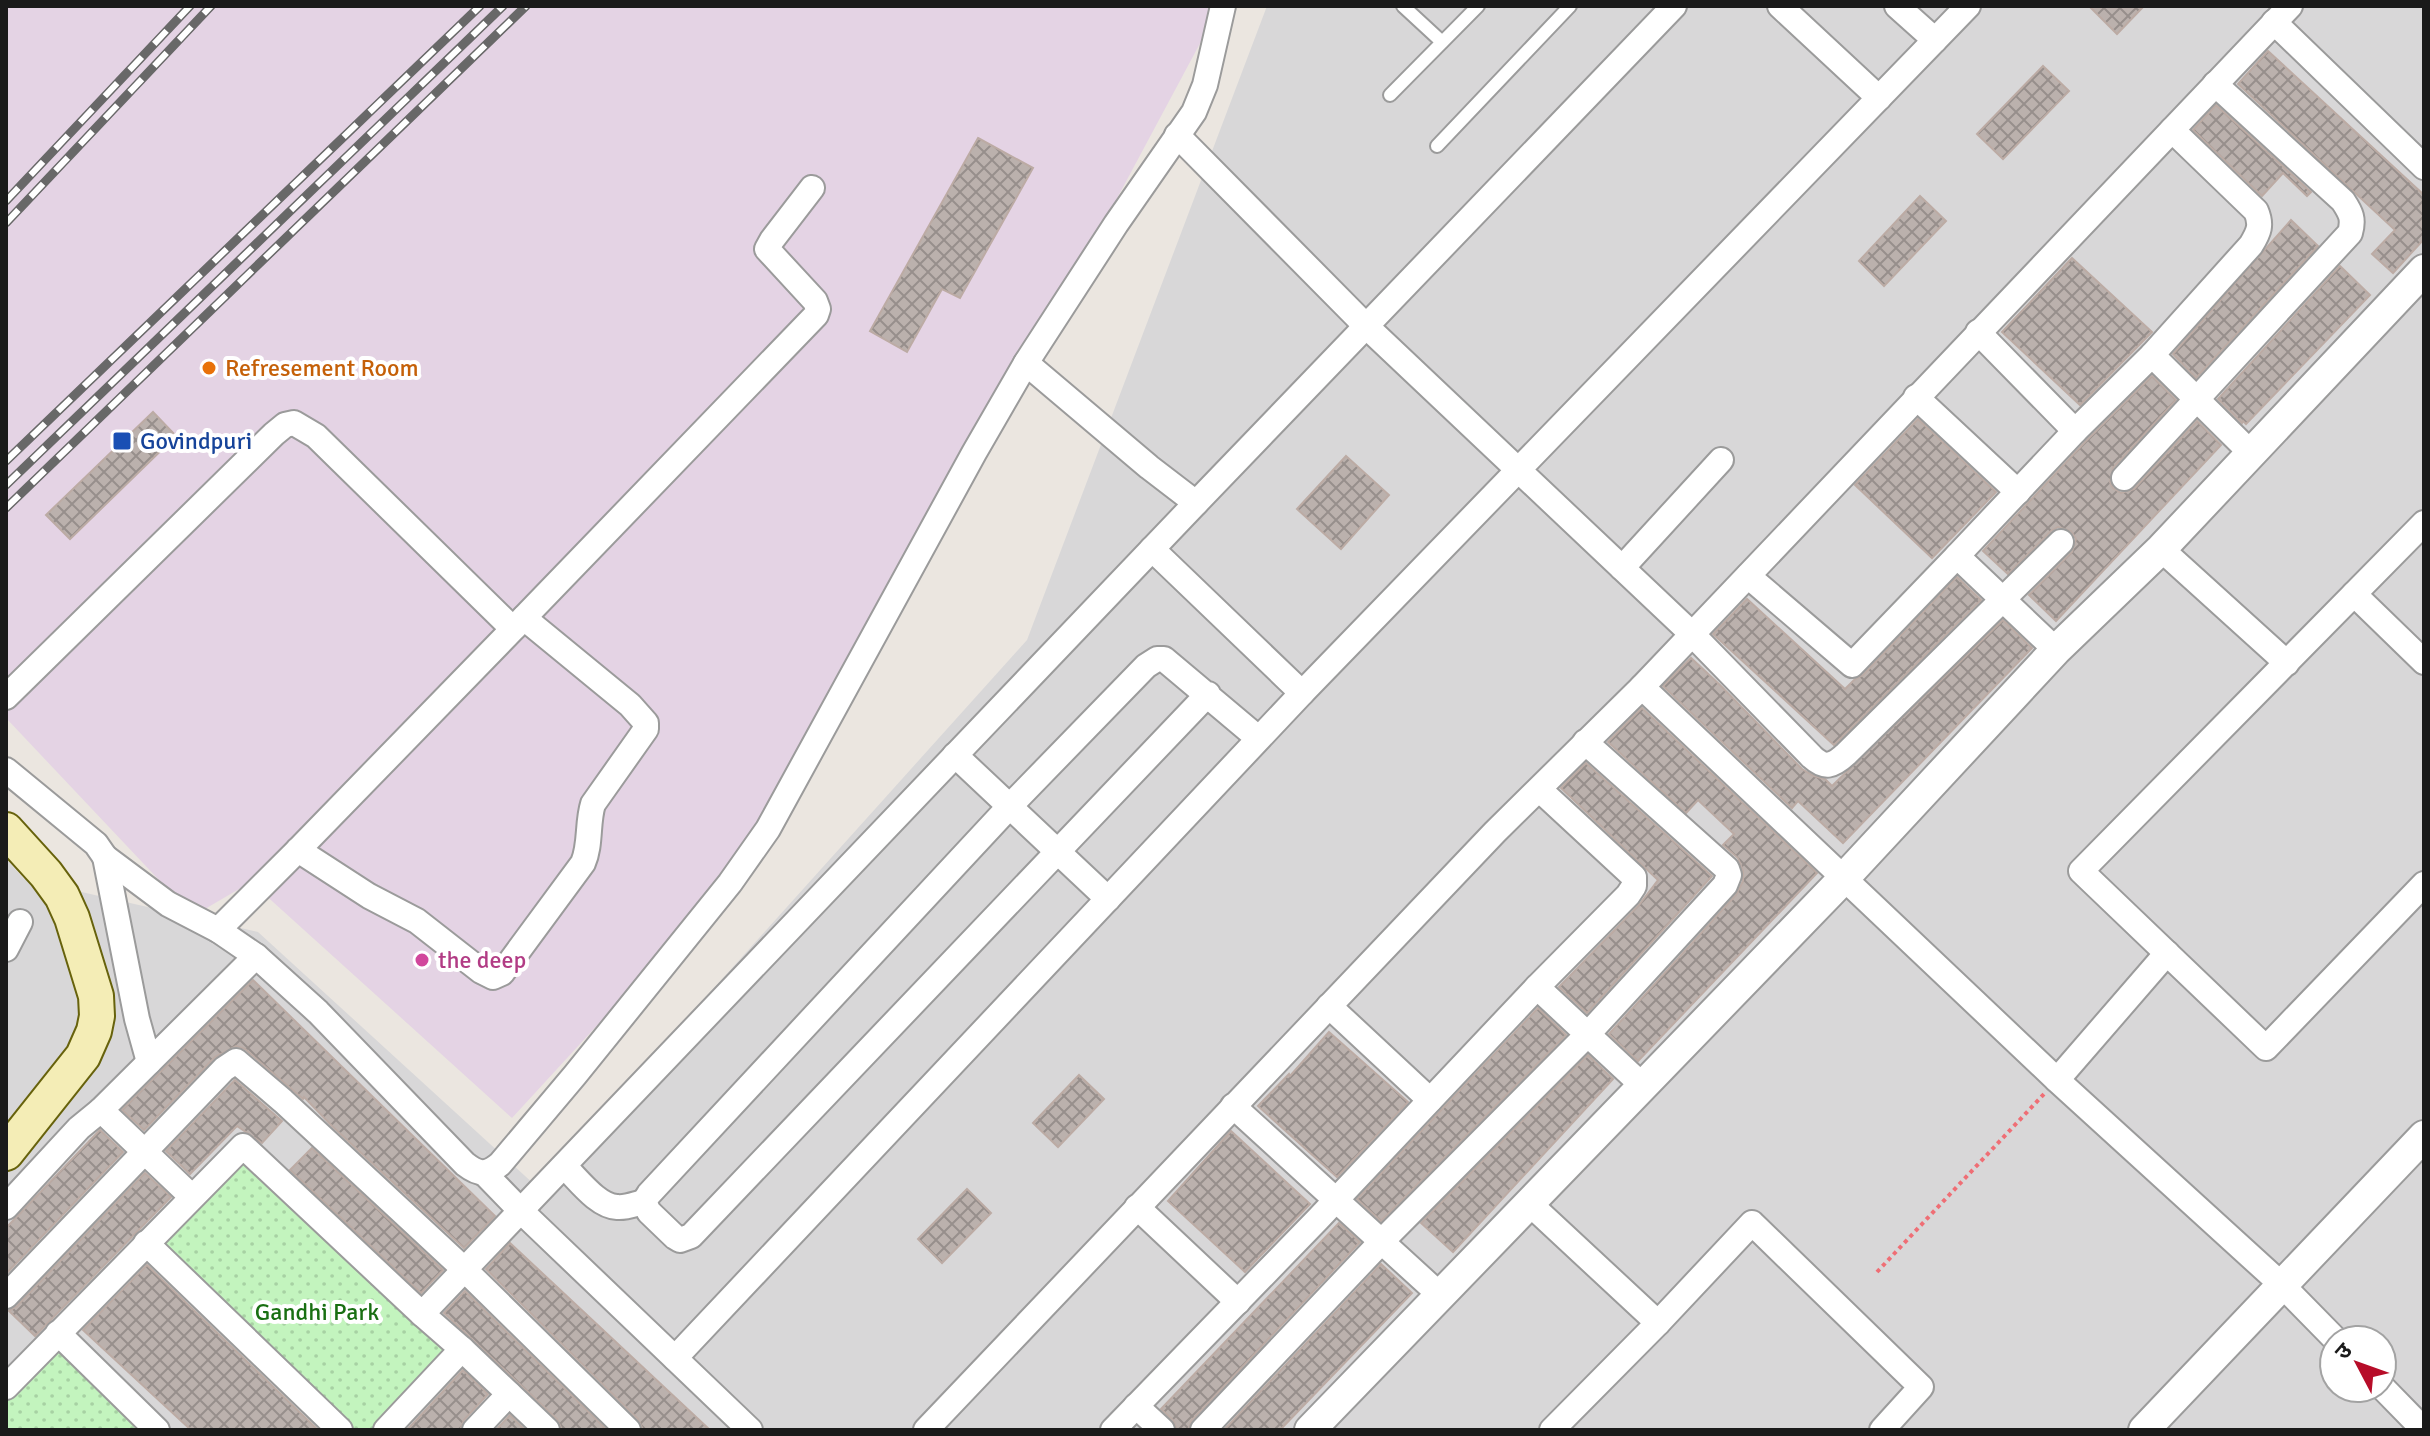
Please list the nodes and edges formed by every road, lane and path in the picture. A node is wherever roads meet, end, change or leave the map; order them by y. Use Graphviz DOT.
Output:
graph roads {
  1 [pos="1223,6"];
  2 [pos="1403,6"];
  3 [pos="1478,6"];
  4 [pos="1570,6"];
  5 [pos="1674,6"];
  6 [pos="1780,6"];
  7 [pos="1897,6"];
  8 [pos="1968,6"];
  9 [pos="2282,14"];
  10 [pos="1935,40"];
  11 [pos="1442,42"];
  12 [pos="2215,84"];
  13 [pos="1390,95"];
  14 [pos="1879,98"];
  15 [pos="2172,130"];
  16 [pos="1177,135"];
  17 [pos="1437,146"];
  18 [pos="2424,167"];
  19 [pos="812,188"];
  20 [pos="2424,270"];
  21 [pos="1366,326"];
  22 [pos="1978,332"];
  23 [pos="2152,355"];
  24 [pos="1026,363"];
  25 [pos="1916,397"];
  26 [pos="2197,400"];
  27 [pos="2075,431"];
  28 [pos="2250,452"];
  29 [pos="1721,460"];
  30 [pos="1518,471"];
  31 [pos="2124,478"];
  32 [pos="2018,492"];
  33 [pos="1196,503"];
  34 [pos="2424,523"];
  35 [pos="2061,542"];
  36 [pos="1152,549"];
  37 [pos="2161,549"];
  38 [pos="1957,556"];
  39 [pos="1622,568"];
  40 [pos="1748,576"];
  41 [pos="2354,594"];
  42 [pos="2004,598"];
  43 [pos="519,623"];
  44 [pos="1692,634"];
  45 [pos="2056,650"];
  46 [pos="2424,662"];
  47 [pos="2287,663"];
  48 [pos="1642,687"];
  49 [pos="1302,693"];
  50 [pos="1208,694"];
  51 [pos="6,697"];
  52 [pos="1258,738"];
  53 [pos="1585,742"];
  54 [pos="955,755"];
  55 [pos="6,770"];
  56 [pos="1540,790"];
  57 [pos="1009,807"];
  58 [pos="8,835"];
  59 [pos="298,850"];
  60 [pos="1057,854"];
  61 [pos="105,857"];
  62 [pos="1845,877"];
  63 [pos="2424,884"];
  64 [pos="1108,899"];
  65 [pos="20,922"];
  66 [pos="218,930"];
  67 [pos="6,949"];
  68 [pos="2167,953"];
  69 [pos="256,956"];
  70 [pos="1537,987"];
  71 [pos="1329,1006"];
  72 [pos="1588,1034"];
  73 [pos="149,1062"];
  74 [pos="2057,1080"];
  75 [pos="1643,1086"];
  76 [pos="1430,1100"];
  77 [pos="1233,1106"];
  78 [pos="101,1110"];
  79 [pos="2424,1136"];
  80 [pos="145,1152"];
  81 [pos="6,1153"];
  82 [pos="564,1166"];
  83 [pos="485,1174"];
  84 [pos="191,1196"];
  85 [pos="1336,1199"];
  86 [pos="644,1202"];
  87 [pos="1530,1204"];
  88 [pos="6,1207"];
  89 [pos="1137,1207"];
  90 [pos="522,1212"];
  91 [pos="1382,1241"];
  92 [pos="146,1243"];
  93 [pos="465,1270"];
  94 [pos="1877,1272"];
  95 [pos="2282,1285"];
  96 [pos="1440,1295"];
  97 [pos="6,1296"];
  98 [pos="1238,1302"];
  99 [pos="422,1314"];
  100 [pos="1658,1323"];
  101 [pos="2320,1324"];
  102 [pos="58,1333"];
  103 [pos="462,1349"];
  104 [pos="675,1358"];
  105 [pos="7,1385"];
  106 [pos="509,1394"];
  107 [pos="2398,1403"];
  108 [pos="1136,1406"];
  109 [pos="1565,1425"];
  110 [pos="931,1428"];
  111 [pos="157,1430"];
  112 [pos="340,1430"];
  113 [pos="386,1430"];
  114 [pos="475,1430"];
  115 [pos="547,1430"];
  116 [pos="628,1430"];
  117 [pos="750,1430"];
  118 [pos="1113,1430"];
  119 [pos="1162,1430"];
  120 [pos="1203,1430"];
  121 [pos="1310,1430"];
  122 [pos="1882,1430"];
  123 [pos="2144,1430"];
  124 [pos="2424,1430"];
  1 -- 16 [label="street"];
  2 -- 11 [label="lane"];
  3 -- 11 [label="lane"];
  4 -- 17 [label="lane"];
  5 -- 21 [label="street"];
  6 -- 14 [label="street"];
  7 -- 10 [label="street"];
  8 -- 10 [label="street"];
  9 -- 12 [label="street"];
  9 -- 18 [label="street"];
  10 -- 14 [label="street"];
  11 -- 13 [label="lane"];
  12 -- 15 [label="street"];
  12 -- 26 [label="street"];
  14 -- 30 [label="street"];
  15 -- 22 [label="street"];
  15 -- 23 [label="street"];
  16 -- 21 [label="street"];
  16 -- 24 [label="street"];
  19 -- 43 [label="street"];
  20 -- 28 [label="street"];
  21 -- 30 [label="street"];
  21 -- 33 [label="street"];
  22 -- 25 [label="street"];
  22 -- 27 [label="street"];
  23 -- 26 [label="street"];
  23 -- 27 [label="street"];
  24 -- 33 [label="street"];
  24 -- 83 [label="street"];
  25 -- 32 [label="street"];
  25 -- 40 [label="street"];
  26 -- 28 [label="street"];
  26 -- 31 [label="street"];
  27 -- 32 [label="street"];
  28 -- 37 [label="street"];
  29 -- 39 [label="street"];
  30 -- 39 [label="street"];
  30 -- 49 [label="street"];
  32 -- 38 [label="street"];
  33 -- 36 [label="street"];
  34 -- 41 [label="street"];
  35 -- 42 [label="street"];
  36 -- 49 [label="street"];
  36 -- 54 [label="street"];
  37 -- 45 [label="street"];
  37 -- 47 [label="street"];
  38 -- 40 [label="street"];
  38 -- 42 [label="street"];
  39 -- 44 [label="street"];
  40 -- 44 [label="street"];
  41 -- 46 [label="street"];
  41 -- 47 [label="street"];
  42 -- 44 [label="street"];
  42 -- 45 [label="street"];
  43 -- 51 [label="street"];
  43 -- 59 [label="street"];
  43 -- 59 [label="street"];
  44 -- 48 [label="street"];
  45 -- 62 [label="street"];
  47 -- 68 [label="street"];
  48 -- 53 [label="street"];
  48 -- 62 [label="street"];
  49 -- 52 [label="street"];
  50 -- 52 [label="street"];
  50 -- 57 [label="street"];
  50 -- 60 [label="street"];
  52 -- 64 [label="street"];
  53 -- 56 [label="street"];
  53 -- 72 [label="street"];
  54 -- 57 [label="street"];
  54 -- 82 [label="street"];
  55 -- 61 [label="street"];
  56 -- 70 [label="street"];
  56 -- 71 [label="street"];
  57 -- 60 [label="street"];
  57 -- 86 [label="street"];
  58 -- 81 [label="main road"];
  59 -- 66 [label="street"];
  60 -- 64 [label="street"];
  60 -- 86 [label="street"];
  61 -- 66 [label="street"];
  61 -- 73 [label="street"];
  62 -- 74 [label="street"];
  62 -- 75 [label="street"];
  63 -- 68 [label="street"];
  64 -- 104 [label="street"];
  65 -- 67 [label="street"];
  66 -- 69 [label="street"];
  68 -- 74 [label="street"];
  69 -- 73 [label="street"];
  69 -- 83 [label="street"];
  70 -- 72 [label="street"];
  70 -- 76 [label="street"];
  71 -- 76 [label="street"];
  71 -- 77 [label="street"];
  72 -- 75 [label="street"];
  72 -- 91 [label="street"];
  73 -- 78 [label="street"];
  74 -- 94 [label="path"];
  74 -- 95 [label="street"];
  75 -- 87 [label="street"];
  76 -- 85 [label="street"];
  77 -- 85 [label="street"];
  77 -- 89 [label="street"];
  78 -- 80 [label="street"];
  78 -- 88 [label="street"];
  79 -- 95 [label="street"];
  80 -- 84 [label="street"];
  80 -- 93 [label="street"];
  80 -- 97 [label="street"];
  82 -- 86 [label="street"];
  82 -- 90 [label="street"];
  83 -- 90 [label="street"];
  84 -- 92 [label="street"];
  84 -- 99 [label="street"];
  85 -- 91 [label="street"];
  85 -- 98 [label="street"];
  87 -- 96 [label="street"];
  87 -- 100 [label="street"];
  89 -- 98 [label="street"];
  89 -- 110 [label="street"];
  90 -- 93 [label="street"];
  90 -- 104 [label="street"];
  91 -- 96 [label="street"];
  91 -- 120 [label="street"];
  92 -- 102 [label="street"];
  92 -- 112 [label="street"];
  93 -- 99 [label="street"];
  93 -- 116 [label="street"];
  95 -- 101 [label="street"];
  95 -- 123 [label="street"];
  96 -- 121 [label="street"];
  98 -- 108 [label="street"];
  99 -- 103 [label="street"];
  100 -- 109 [label="street"];
  100 -- 122 [label="street"];
  102 -- 105 [label="street"];
  102 -- 111 [label="street"];
  103 -- 106 [label="street"];
  103 -- 113 [label="street"];
  104 -- 117 [label="street"];
  106 -- 114 [label="street"];
  106 -- 115 [label="street"];
  107 -- 124 [label="street"];
  108 -- 118 [label="street"];
  108 -- 119 [label="street"];
}
